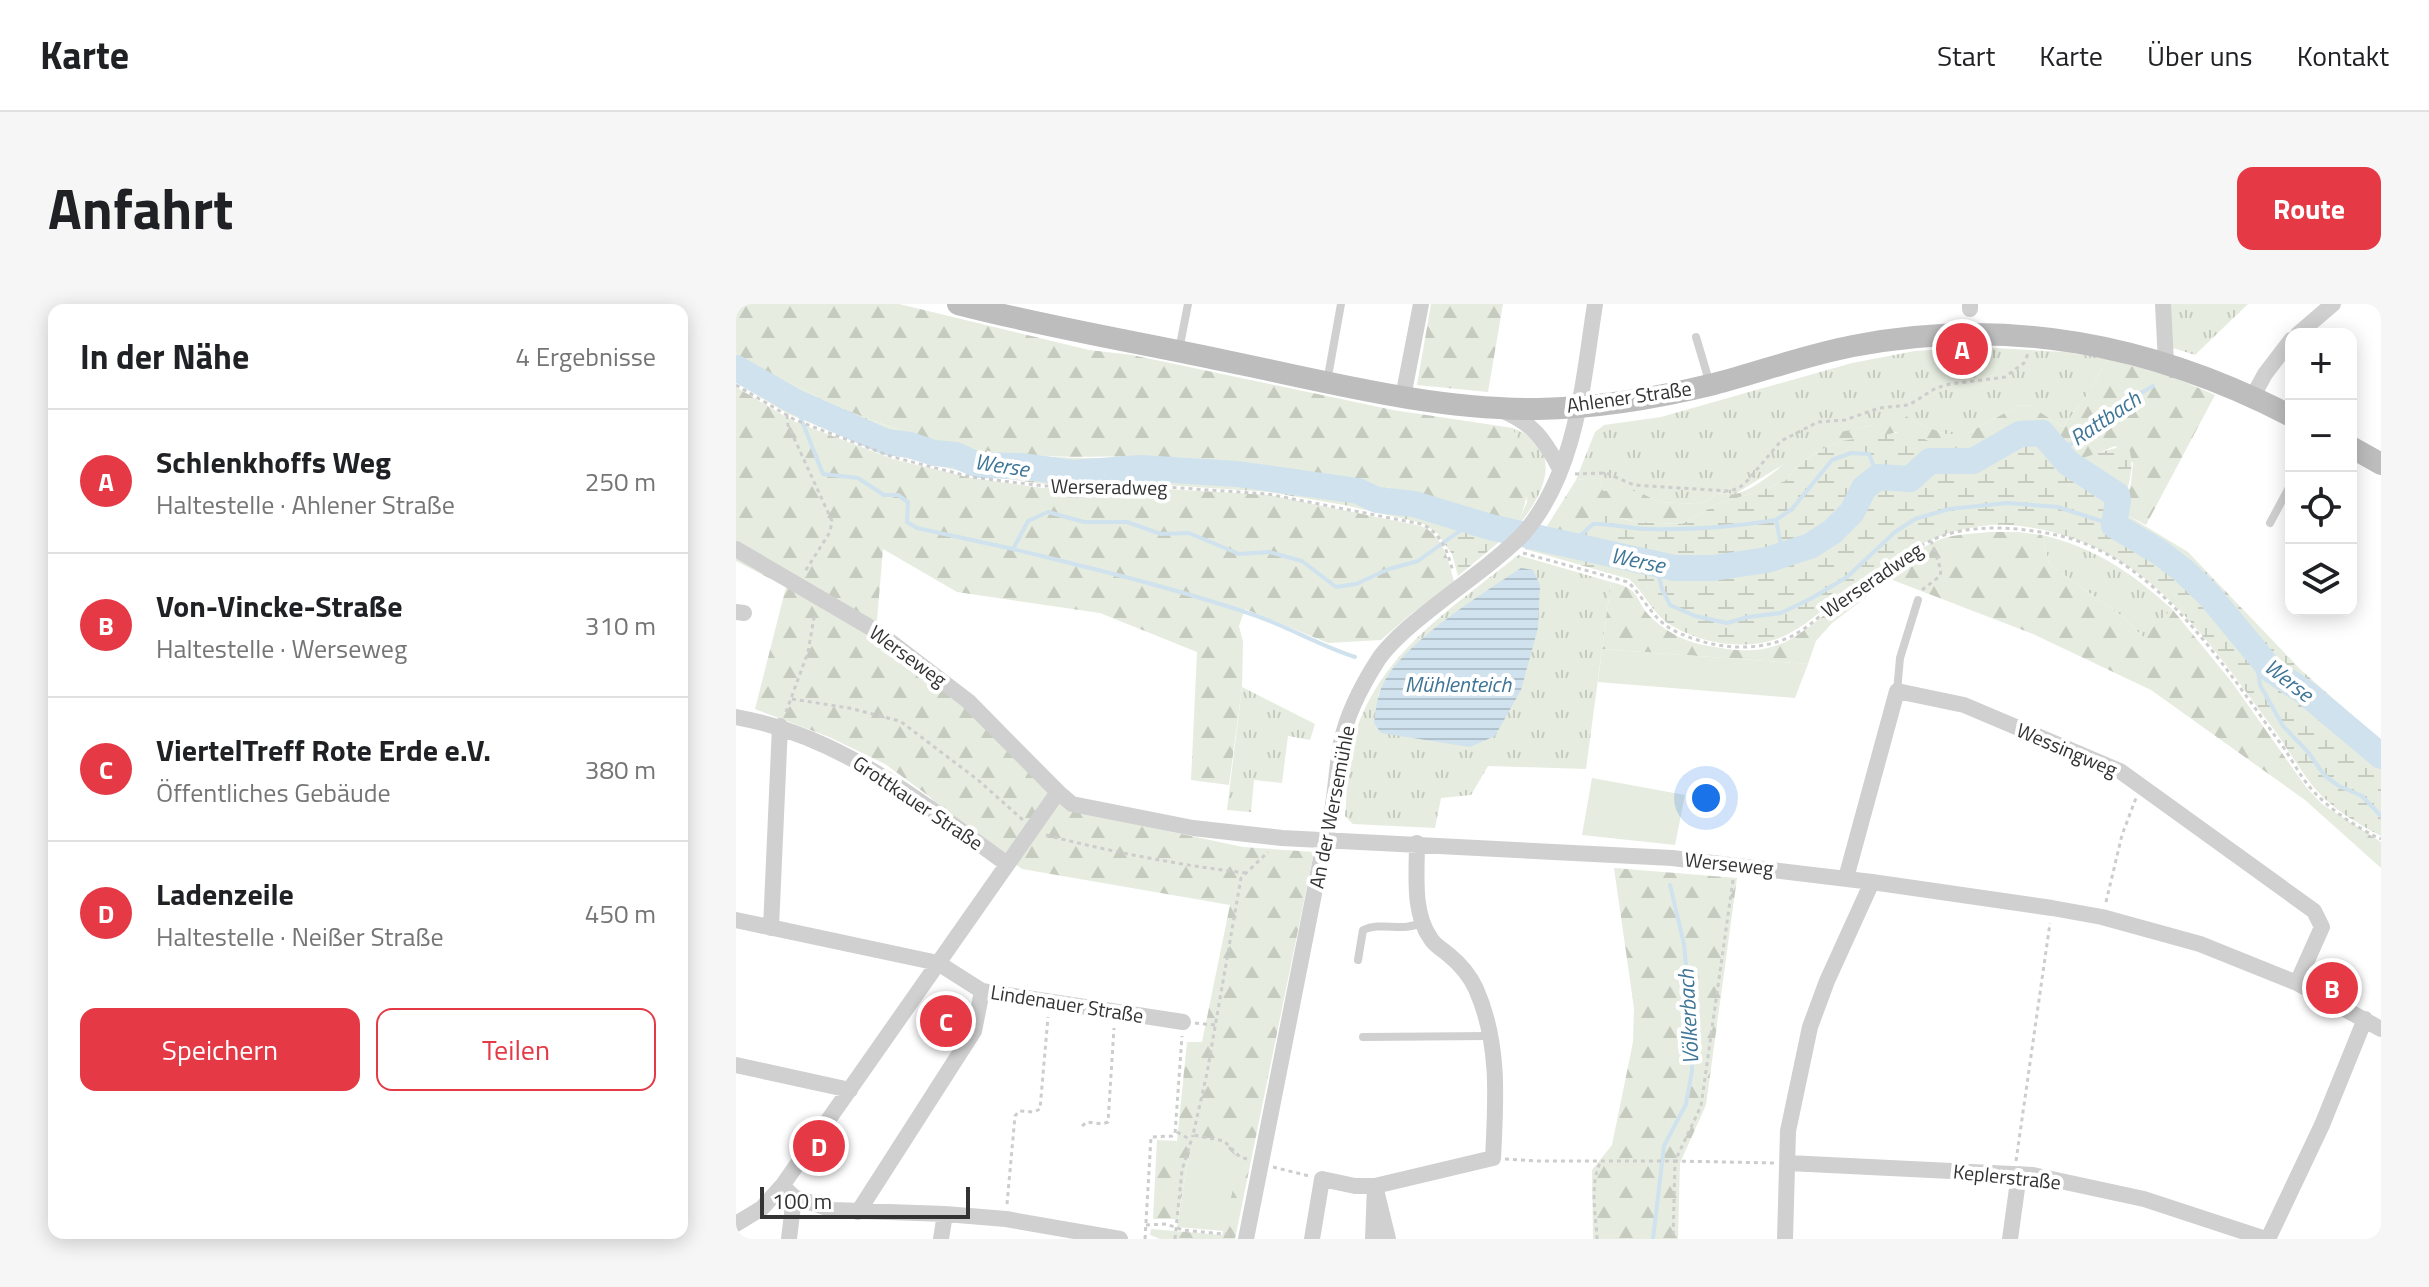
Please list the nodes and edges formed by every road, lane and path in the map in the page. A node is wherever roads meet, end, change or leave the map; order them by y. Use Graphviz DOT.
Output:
graph roads {
  1 [pos="1188,304"];
  2 [pos="1341,304"];
  3 [pos="1421,304"];
  4 [pos="1595,304"];
  5 [pos="2163,304"];
  6 [pos="2333,304"];
  7 [pos="963,305"];
  8 [pos="1030,312"];
  9 [pos="2305,328"];
  10 [pos="2031,336"];
  11 [pos="1696,337"];
  12 [pos="2285,348"];
  13 [pos="1179,351"];
  14 [pos="2166,362"];
  15 [pos="1327,382"];
  16 [pos="736,385"];
  17 [pos="1710,385"];
  18 [pos="2253,396"];
  19 [pos="1403,397"];
  20 [pos="1579,407"];
  21 [pos="1496,408"];
  22 [pos="2285,413"];
  23 [pos="787,415"];
  24 [pos="2357,450"];
  25 [pos="2381,464"];
  26 [pos="1560,469"];
  27 [pos="2285,495"];
  28 [pos="2270,523"];
  29 [pos="1517,539"];
  30 [pos="1931,541"];
  31 [pos="736,549"];
  32 [pos="798,583"];
  33 [pos="1460,587"];
  34 [pos="818,596"];
  35 [pos="1918,600"];
  36 [pos="1897,691"];
  37 [pos="792,699"];
  38 [pos="736,717"];
  39 [pos="780,726"];
  40 [pos="2141,786"];
  41 [pos="1058,792"];
  42 [pos="1032,828"];
  43 [pos="1282,838"];
  44 [pos="1325,838"];
  45 [pos="2381,839"];
  46 [pos="1417,843"];
  47 [pos="1007,864"];
  48 [pos="1735,865"];
  49 [pos="1246,873"];
  50 [pos="1846,878"];
  51 [pos="1872,882"];
  52 [pos="2052,908"];
  53 [pos="2102,917"];
  54 [pos="736,920"];
  55 [pos="1422,921"];
  56 [pos="771,928"];
  57 [pos="1358,960"];
  58 [pos="938,963"];
  59 [pos="2297,983"];
  60 [pos="982,991"];
  61 [pos="1050,1002"];
  62 [pos="1115,1012"];
  63 [pos="1183,1022"];
  64 [pos="2376,1023"];
  65 [pos="1215,1025"];
  66 [pos="1491,1036"];
  67 [pos="1363,1037"];
  68 [pos="736,1065"];
  69 [pos="850,1090"];
  70 [pos="1082,1126"];
  71 [pos="1175,1131"];
  72 [pos="1192,1138"];
  73 [pos="1493,1158"];
  74 [pos="1601,1161"];
  75 [pos="1675,1161"];
  76 [pos="1788,1163"];
  77 [pos="1262,1164"];
  78 [pos="2016,1174"];
  79 [pos="1322,1179"];
  80 [pos="1375,1186"];
  81 [pos="788,1191"];
  82 [pos="858,1212"];
  83 [pos="945,1214"];
  84 [pos="1006,1219"];
  85 [pos="736,1224"];
  86 [pos="1146,1225"];
  87 [pos="1175,1227"];
  88 [pos="1246,1237"];
  89 [pos="1097,1238"];
  90 [pos="789,1239"];
  91 [pos="941,1239"];
  92 [pos="1120,1239"];
  93 [pos="1145,1239"];
  94 [pos="1175,1239"];
  95 [pos="1312,1239"];
  96 [pos="1373,1239"];
  97 [pos="1388,1239"];
  98 [pos="1597,1239"];
  99 [pos="1673,1239"];
  100 [pos="1785,1239"];
  101 [pos="2010,1239"];
  102 [pos="2267,1239"];
  1 -- 13 [label="lane"];
  2 -- 15 [label="lane"];
  3 -- 19 [label="street"];
  4 -- 20 [label="street, An der Wersemühle"];
  5 -- 14 [label="street"];
  6 -- 9 [label="street"];
  7 -- 8 [label="main road, Ahlener Straße"];
  8 -- 13 [label="main road, Ahlener Straße"];
  10 -- 14 [label="main road, Ahlener Straße"];
  10 -- 17 [label="main road, Ahlener Straße"];
  10 -- 26 [label="path"];
  11 -- 17 [label="lane"];
  12 -- 18 [label="street"];
  13 -- 15 [label="main road, Ahlener Straße"];
  14 -- 18 [label="main road, Ahlener Straße"];
  15 -- 19 [label="main road, Ahlener Straße"];
  16 -- 23 [label="path, Werseradweg"];
  17 -- 20 [label="main road, Ahlener Straße"];
  18 -- 22 [label="main road, Ahlener Straße"];
  19 -- 21 [label="main road, Ahlener Straße"];
  20 -- 21 [label="main road, Ahlener Straße"];
  20 -- 26 [label="street, An der Wersemühle"];
  21 -- 26 [label="street"];
  23 -- 32 [label="path"];
  23 -- 33 [label="path, Werseradweg"];
  24 -- 25 [label="main road"];
  26 -- 29 [label="street, An der Wersemühle"];
  27 -- 28 [label="lane"];
  29 -- 30 [label="path, Werseradweg"];
  29 -- 33 [label="street, An der Wersemühle"];
  30 -- 35 [label="path"];
  30 -- 45 [label="path, Werseradweg"];
  31 -- 32 [label="street, Werseweg"];
  32 -- 34 [label="street, Werseweg"];
  33 -- 44 [label="street, An der Wersemühle"];
  34 -- 37 [label="path"];
  34 -- 41 [label="street, Werseweg"];
  35 -- 36 [label="lane"];
  36 -- 40 [label="street, Wessingweg"];
  36 -- 50 [label="street"];
  37 -- 39 [label="path"];
  37 -- 42 [label="path"];
  38 -- 39 [label="street, Grottkauer Straße"];
  39 -- 47 [label="street, Grottkauer Straße"];
  39 -- 56 [label="street"];
  40 -- 53 [label="path"];
  40 -- 59 [label="street, Wessingweg"];
  41 -- 42 [label="street"];
  41 -- 43 [label="street, Werseweg"];
  42 -- 47 [label="street"];
  42 -- 49 [label="path"];
  43 -- 44 [label="street, Werseweg"];
  43 -- 49 [label="path"];
  44 -- 46 [label="street, Werseweg"];
  44 -- 77 [label="street, An der Wersemühle"];
  46 -- 48 [label="street, Werseweg"];
  46 -- 55 [label="street"];
  47 -- 58 [label="street"];
  48 -- 50 [label="street, Werseweg"];
  48 -- 75 [label="path"];
  49 -- 65 [label="path"];
  50 -- 51 [label="street, Werseweg"];
  51 -- 52 [label="street, Werseweg"];
  51 -- 76 [label="street"];
  52 -- 53 [label="street, Werseweg"];
  52 -- 78 [label="path"];
  53 -- 59 [label="street, Werseweg"];
  54 -- 56 [label="street, Lindenauer Straße"];
  55 -- 57 [label="lane"];
  55 -- 66 [label="street"];
  56 -- 58 [label="street, Lindenauer Straße"];
  58 -- 60 [label="street, Lindenauer Straße"];
  58 -- 69 [label="street"];
  59 -- 64 [label="street, Werseweg"];
  60 -- 61 [label="street, Lindenauer Straße"];
  60 -- 82 [label="street"];
  61 -- 62 [label="street, Lindenauer Straße"];
  61 -- 84 [label="path"];
  62 -- 63 [label="street, Lindenauer Straße"];
  62 -- 70 [label="path"];
  63 -- 65 [label="path"];
  63 -- 71 [label="path"];
  64 -- 102 [label="street"];
  65 -- 72 [label="path"];
  66 -- 67 [label="lane"];
  66 -- 73 [label="street"];
  68 -- 69 [label="street"];
  69 -- 81 [label="street"];
  71 -- 72 [label="path"];
  71 -- 86 [label="path"];
  72 -- 77 [label="path"];
  72 -- 87 [label="path"];
  73 -- 74 [label="path"];
  73 -- 80 [label="street"];
  74 -- 75 [label="path"];
  74 -- 98 [label="path"];
  75 -- 76 [label="path"];
  75 -- 99 [label="path"];
  76 -- 78 [label="street, Keplerstraße"];
  76 -- 100 [label="street"];
  77 -- 79 [label="path"];
  77 -- 88 [label="street, An der Wersemühle"];
  78 -- 101 [label="street"];
  78 -- 102 [label="street, Keplerstraße"];
  79 -- 80 [label="street"];
  79 -- 95 [label="street"];
  80 -- 96 [label="street"];
  80 -- 97 [label="street"];
  81 -- 82 [label="street"];
  81 -- 85 [label="street"];
  81 -- 90 [label="street"];
  82 -- 83 [label="street"];
  83 -- 84 [label="street"];
  83 -- 91 [label="street"];
  84 -- 89 [label="street"];
  86 -- 87 [label="path"];
  86 -- 93 [label="path"];
  87 -- 88 [label="path"];
  87 -- 94 [label="path"];
  89 -- 92 [label="street"];
}
